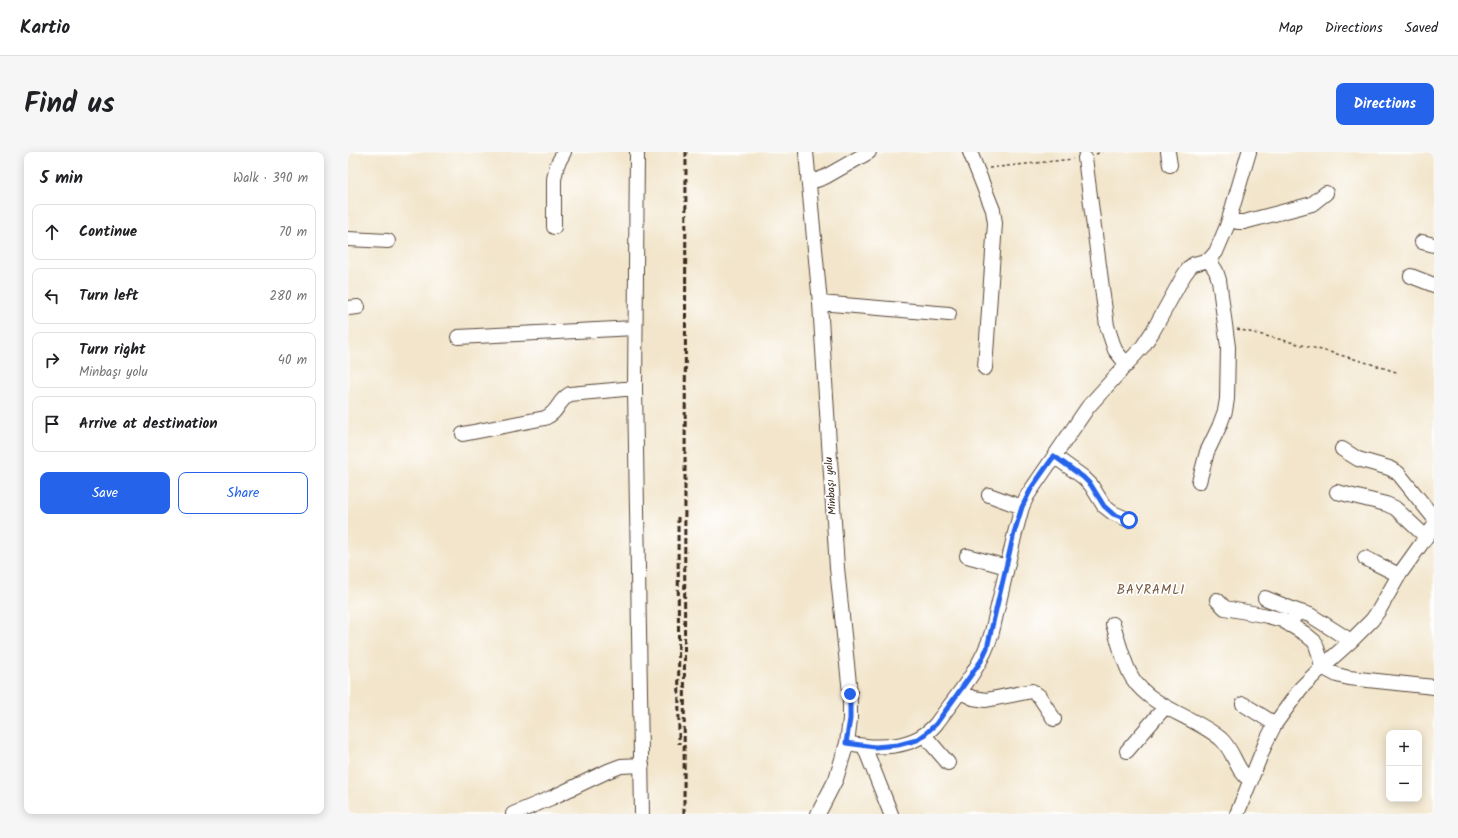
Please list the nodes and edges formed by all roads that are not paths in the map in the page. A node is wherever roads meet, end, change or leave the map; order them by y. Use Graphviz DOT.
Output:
graph roads {
  1 [pos="564,152"];
  2 [pos="637,152"];
  3 [pos="806,152"];
  4 [pos="869,152"];
  5 [pos="970,152"];
  6 [pos="1249,152"];
  7 [pos="1085,158"];
  8 [pos="808,180"];
  9 [pos="1326,193"];
  10 [pos="1229,220"];
  11 [pos="554,227"];
  12 [pos="348,239"];
  13 [pos="388,241"];
  14 [pos="1209,260"];
  15 [pos="1411,276"];
  16 [pos="1434,285"];
  17 [pos="820,303"];
  18 [pos="949,314"];
  19 [pos="635,328"];
  20 [pos="458,337"];
  21 [pos="1127,365"];
  22 [pos="985,368"];
  23 [pos="635,388"];
  24 [pos="463,434"];
  25 [pos="1342,449"];
  26 [pos="1054,456"];
  27 [pos="1199,482"];
  28 [pos="1337,492"];
  29 [pos="989,495"];
  30 [pos="1022,507"];
  31 [pos="1434,518"];
  32 [pos="1129,520"];
  33 [pos="1430,532"];
  34 [pos="967,556"];
  35 [pos="1365,558"];
  36 [pos="1007,567"];
  37 [pos="1399,575"];
  38 [pos="1265,598"];
  39 [pos="1217,600"];
  40 [pos="1297,611"];
  41 [pos="1113,624"];
  42 [pos="1290,625"];
  43 [pos="1351,641"];
  44 [pos="1322,666"];
  45 [pos="1434,687"];
  46 [pos="960,692"];
  47 [pos="1244,704"];
  48 [pos="1165,707"];
  49 [pos="1054,719"];
  50 [pos="1275,724"];
  51 [pos="924,735"];
  52 [pos="846,743"];
  53 [pos="864,746"];
  54 [pos="1126,751"];
  55 [pos="948,763"];
  56 [pos="642,765"];
  57 [pos="1251,781"];
  58 [pos="513,814"];
  59 [pos="642,814"];
  60 [pos="818,814"];
  61 [pos="891,814"];
  62 [pos="1237,814"];
  1 -- 11 [label="street"];
  2 -- 19 [label="street"];
  3 -- 8 [label="street, Minbaşı yolu"];
  4 -- 8 [label="street"];
  5 -- 22 [label="street"];
  6 -- 10 [label="street"];
  7 -- 21 [label="street"];
  8 -- 17 [label="street, Minbaşı yolu"];
  9 -- 10 [label="street"];
  10 -- 14 [label="street"];
  12 -- 13 [label="street"];
  14 -- 21 [label="street"];
  14 -- 27 [label="street"];
  15 -- 16 [label="street"];
  17 -- 18 [label="street"];
  17 -- 52 [label="street, Minbaşı yolu"];
  19 -- 20 [label="street"];
  19 -- 23 [label="street"];
  21 -- 26 [label="street"];
  23 -- 24 [label="street"];
  23 -- 56 [label="street"];
  25 -- 31 [label="street"];
  26 -- 30 [label="street"];
  26 -- 32 [label="street"];
  28 -- 33 [label="street"];
  29 -- 30 [label="street"];
  30 -- 36 [label="street"];
  33 -- 37 [label="street"];
  34 -- 36 [label="street"];
  35 -- 37 [label="street"];
  36 -- 46 [label="street"];
  37 -- 43 [label="street"];
  38 -- 40 [label="street"];
  39 -- 42 [label="street"];
  40 -- 42 [label="street"];
  40 -- 43 [label="street"];
  41 -- 48 [label="street"];
  42 -- 44 [label="street"];
  43 -- 44 [label="street"];
  44 -- 45 [label="street"];
  44 -- 50 [label="street"];
  46 -- 49 [label="street"];
  46 -- 51 [label="street"];
  47 -- 50 [label="street"];
  48 -- 54 [label="street"];
  48 -- 57 [label="street"];
  50 -- 57 [label="street"];
  51 -- 53 [label="street"];
  51 -- 55 [label="street"];
  52 -- 53 [label="street"];
  52 -- 60 [label="street, Minbaşı yolu"];
  53 -- 61 [label="street"];
  56 -- 58 [label="street"];
  56 -- 59 [label="street"];
  57 -- 62 [label="street"];
}
